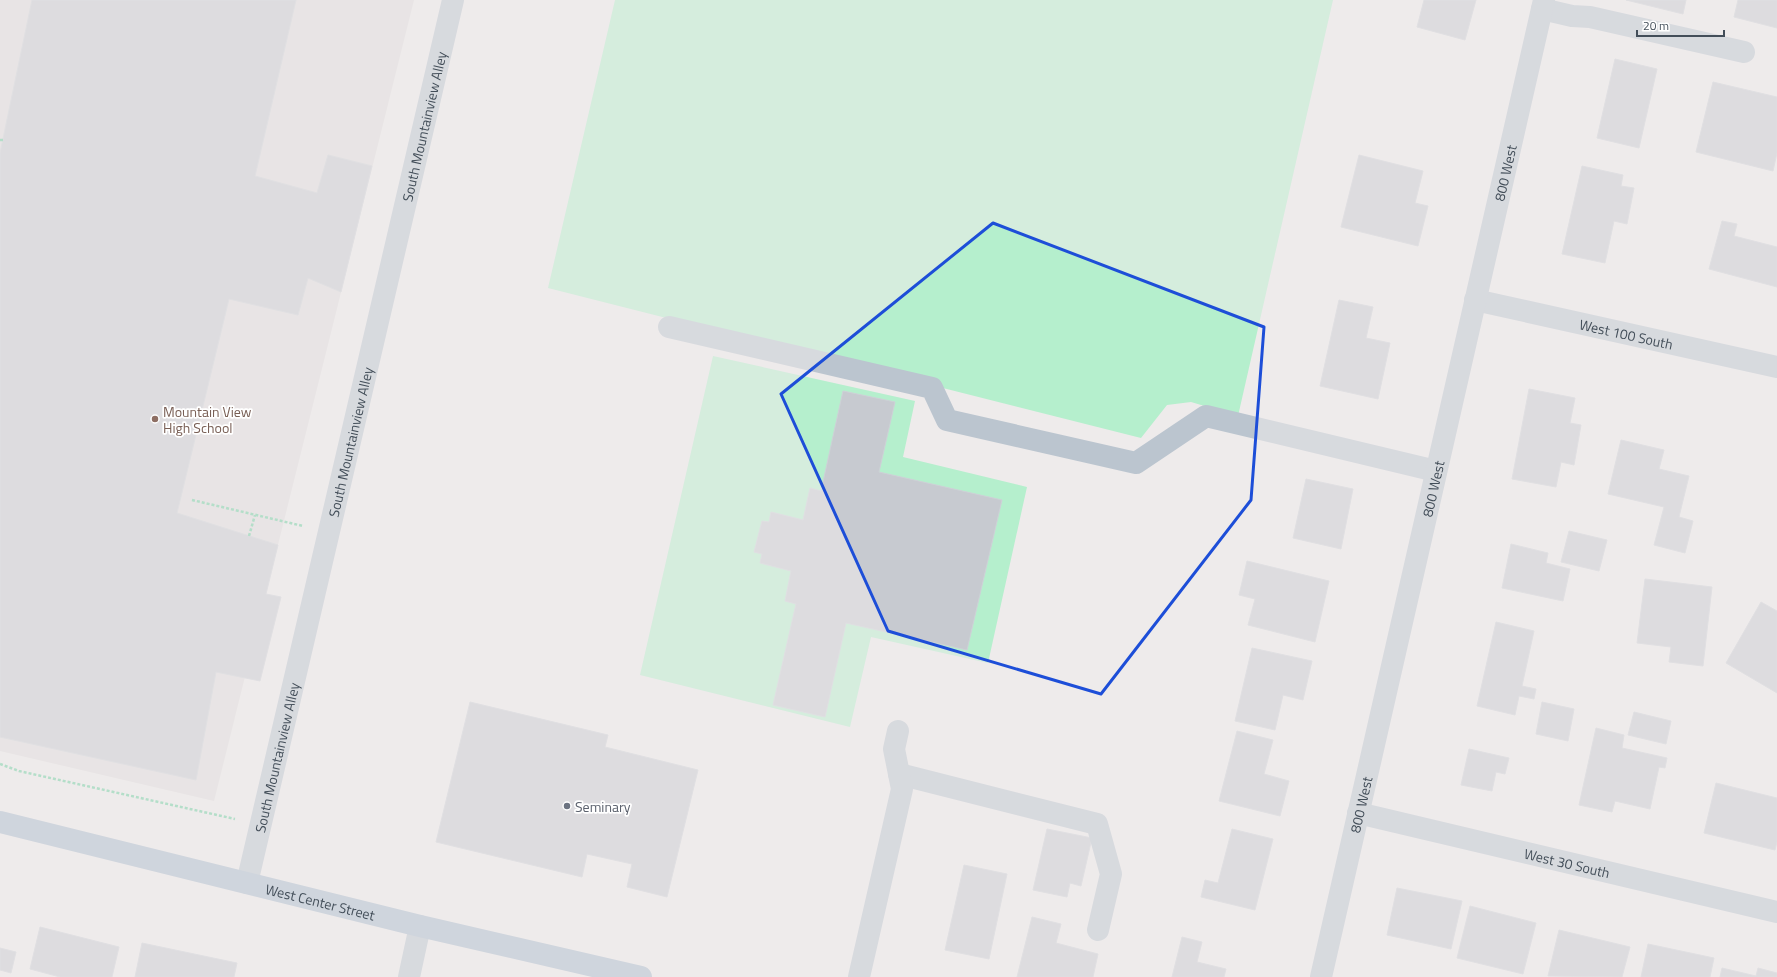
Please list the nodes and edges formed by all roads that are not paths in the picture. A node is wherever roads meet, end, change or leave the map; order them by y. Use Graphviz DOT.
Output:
graph roads {
  1 [pos="453,0"];
  2 [pos="1543,4"];
  3 [pos="1744,52"];
  4 [pos="1475,300"];
  5 [pos="670,327"];
  6 [pos="1777,367"];
  7 [pos="1436,471"];
  8 [pos="898,731"];
  9 [pos="899,774"];
  10 [pos="1358,813"];
  11 [pos="0,822"];
  12 [pos="247,883"];
  13 [pos="1777,912"];
  14 [pos="420,926"];
  15 [pos="1098,930"];
  16 [pos="409,977"];
  17 [pos="641,977"];
  18 [pos="860,977"];
  19 [pos="1321,977"];
  1 -- 12 [label="street, South Mountainview Alley"];
  2 -- 3 [label="street"];
  2 -- 4 [label="street, 800 West"];
  4 -- 6 [label="street, West 100 South"];
  4 -- 7 [label="street, 800 West"];
  5 -- 7 [label="street"];
  7 -- 10 [label="street, 800 West"];
  8 -- 9 [label="street"];
  9 -- 15 [label="street"];
  9 -- 18 [label="street"];
  10 -- 13 [label="street, West 30 South"];
  10 -- 19 [label="street, 800 West"];
  11 -- 12 [label="main road, West Center Street"];
  12 -- 14 [label="main road, West Center Street"];
  14 -- 16 [label="street"];
  14 -- 17 [label="main road, West Center Street"];
}
